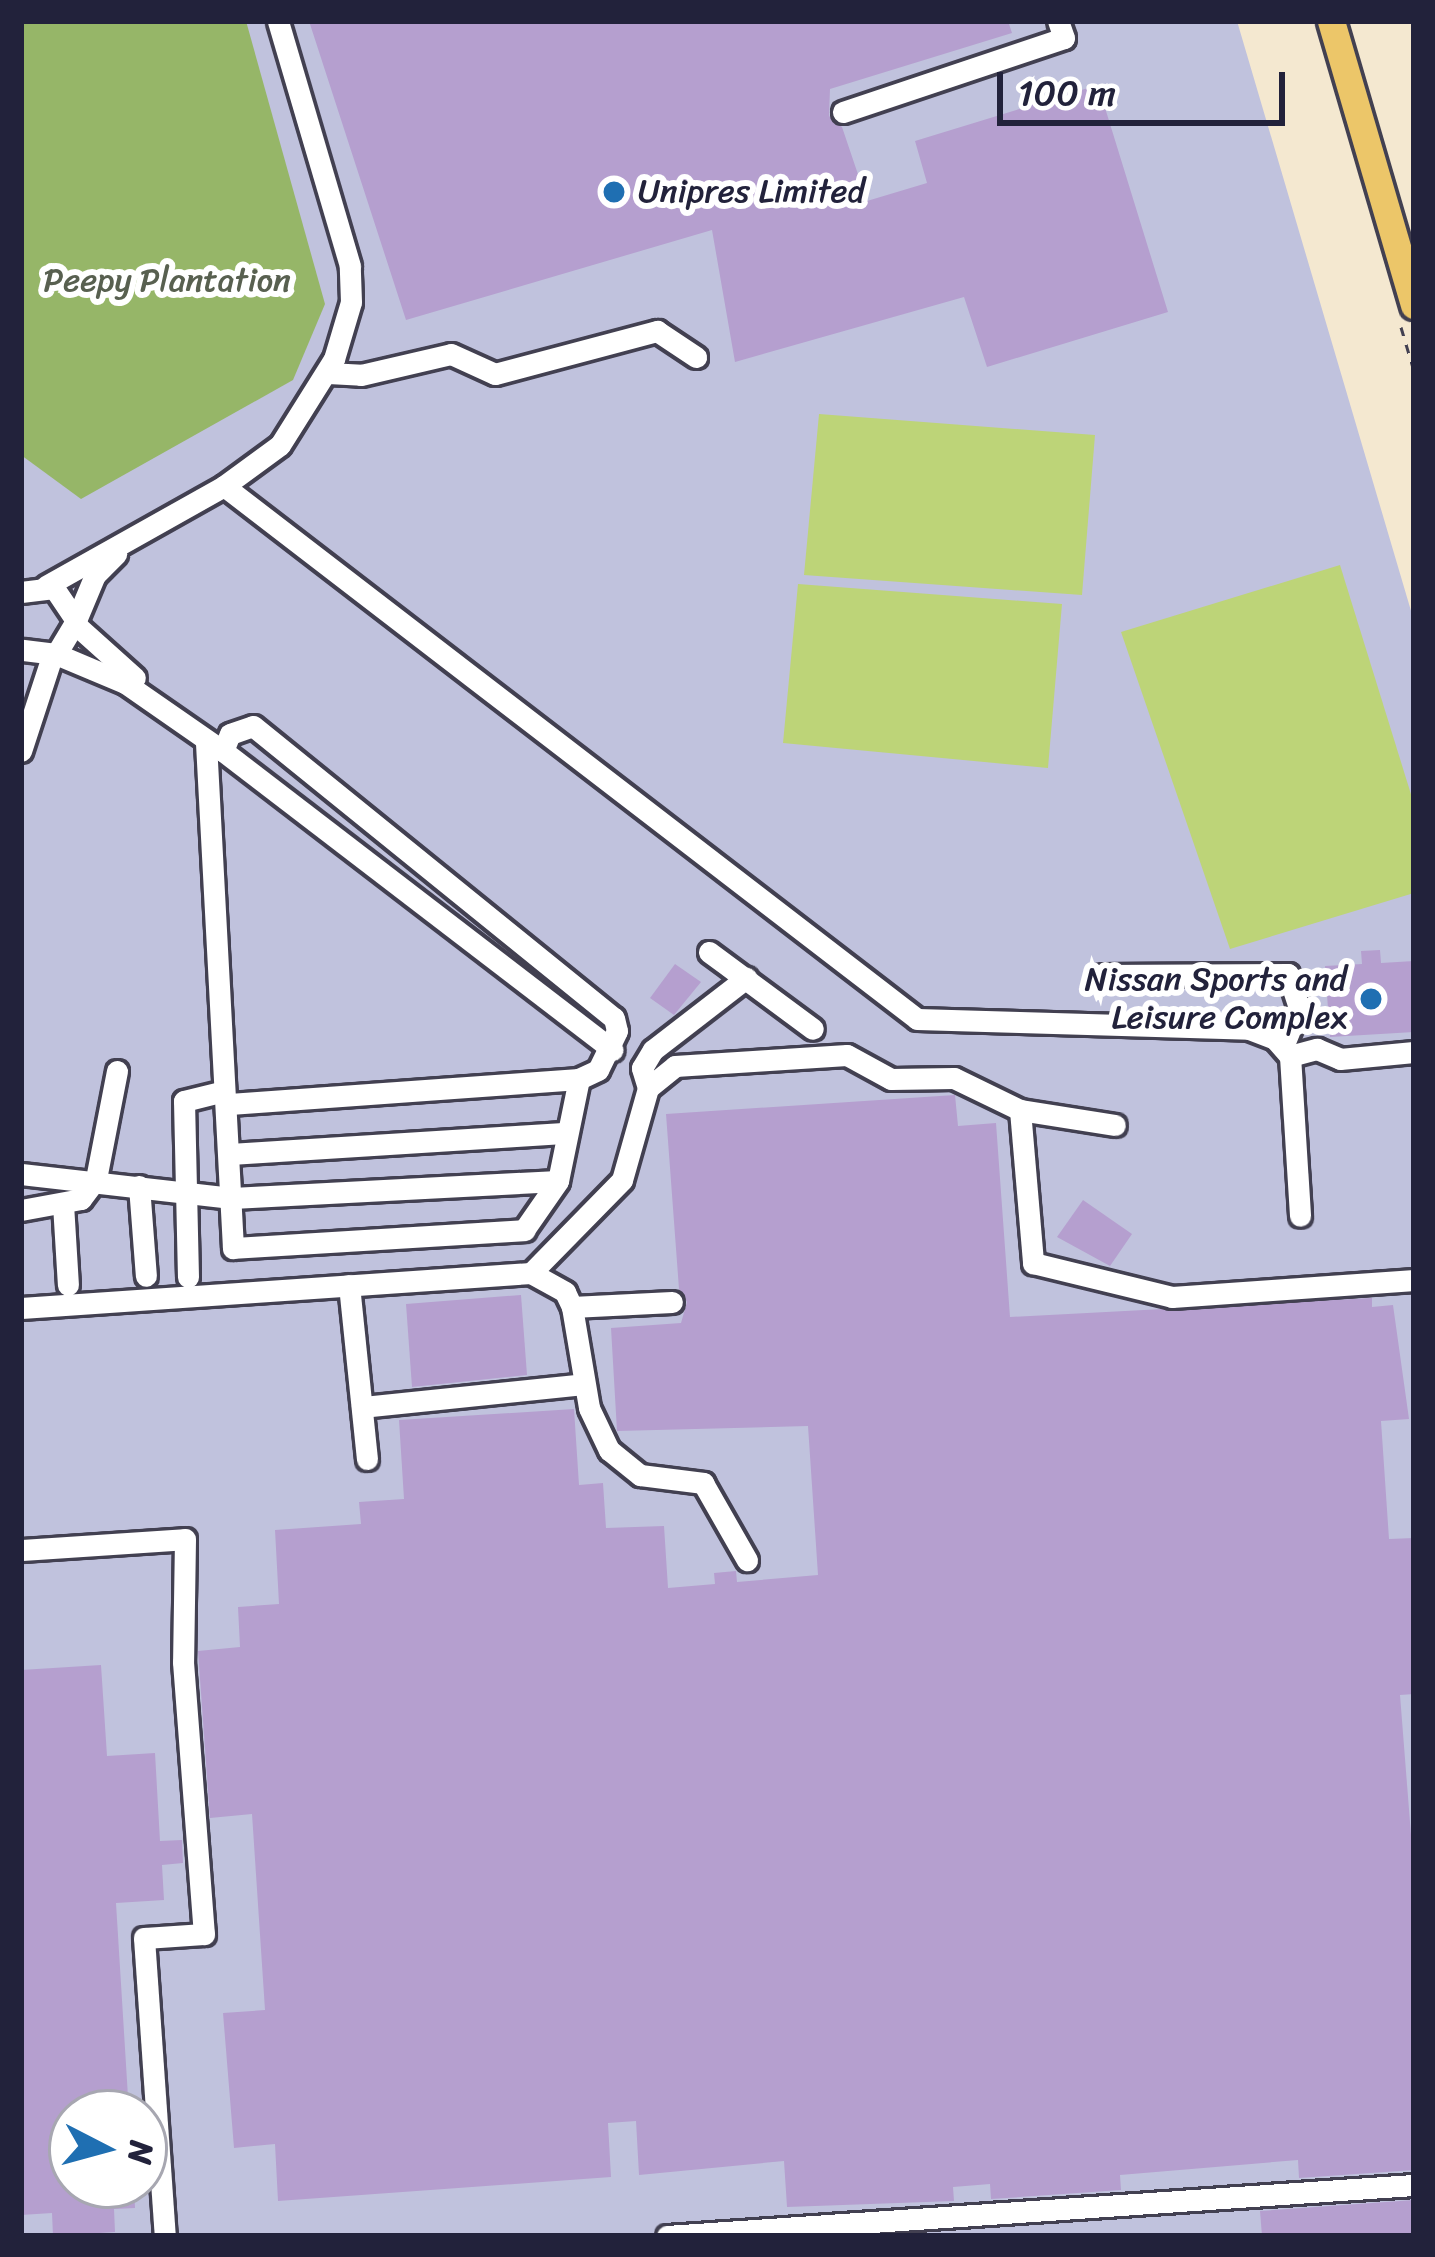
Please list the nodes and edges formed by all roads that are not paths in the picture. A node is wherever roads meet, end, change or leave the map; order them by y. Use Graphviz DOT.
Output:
graph roads {
  1 [pos="278,21"];
  2 [pos="1058,21"];
  3 [pos="1331,21"];
  4 [pos="844,112"];
  5 [pos="1414,305"];
  6 [pos="696,357"];
  7 [pos="328,373"];
  8 [pos="224,486"];
  9 [pos="124,545"];
  10 [pos="32,585"];
  11 [pos="76,623"];
  12 [pos="21,650"];
  13 [pos="54,655"];
  14 [pos="214,747"];
  15 [pos="21,751"];
  16 [pos="710,952"];
  17 [pos="1102,975"];
  18 [pos="746,979"];
  19 [pos="813,1029"];
  20 [pos="612,1050"];
  21 [pos="1286,1052"];
  22 [pos="1414,1052"];
  23 [pos="117,1071"];
  24 [pos="580,1079"];
  25 [pos="648,1088"];
  26 [pos="225,1098"];
  27 [pos="1020,1110"];
  28 [pos="1115,1125"];
  29 [pos="567,1133"];
  30 [pos="230,1154"];
  31 [pos="21,1174"];
  32 [pos="96,1179"];
  33 [pos="558,1181"];
  34 [pos="140,1186"];
  35 [pos="186,1188"];
  36 [pos="232,1198"];
  37 [pos="63,1204"];
  38 [pos="21,1210"];
  39 [pos="1300,1216"];
  40 [pos="531,1273"];
  41 [pos="146,1276"];
  42 [pos="188,1277"];
  43 [pos="1414,1280"];
  44 [pos="349,1285"];
  45 [pos="68,1286"];
  46 [pos="672,1302"];
  47 [pos="572,1307"];
  48 [pos="21,1308"];
  49 [pos="584,1384"];
  50 [pos="362,1407"];
  51 [pos="367,1459"];
  52 [pos="21,1550"];
  53 [pos="747,1560"];
  54 [pos="1414,2185"];
  55 [pos="165,2236"];
  56 [pos="667,2236"];
  1 -- 7 [label="lane"];
  2 -- 4 [label="lane"];
  3 -- 5 [label="main road"];
  6 -- 7 [label="lane"];
  7 -- 8 [label="lane"];
  8 -- 9 [label="lane"];
  8 -- 21 [label="lane"];
  9 -- 10 [label="lane"];
  9 -- 11 [label="lane"];
  10 -- 11 [label="lane"];
  11 -- 13 [label="lane"];
  11 -- 14 [label="lane"];
  12 -- 13 [label="lane"];
  13 -- 14 [label="lane"];
  13 -- 15 [label="lane"];
  14 -- 20 [label="lane"];
  14 -- 20 [label="lane"];
  14 -- 26 [label="lane"];
  16 -- 18 [label="lane"];
  17 -- 21 [label="lane"];
  18 -- 19 [label="lane"];
  18 -- 25 [label="lane"];
  20 -- 24 [label="lane"];
  21 -- 22 [label="lane"];
  21 -- 39 [label="lane"];
  23 -- 32 [label="lane"];
  24 -- 26 [label="lane"];
  24 -- 29 [label="lane"];
  25 -- 27 [label="lane"];
  25 -- 40 [label="lane"];
  26 -- 30 [label="lane"];
  26 -- 35 [label="lane"];
  27 -- 28 [label="lane"];
  27 -- 43 [label="lane"];
  29 -- 30 [label="lane"];
  29 -- 33 [label="lane"];
  30 -- 36 [label="lane"];
  31 -- 32 [label="lane"];
  32 -- 34 [label="lane"];
  32 -- 37 [label="lane"];
  33 -- 36 [label="lane"];
  33 -- 36 [label="lane"];
  34 -- 35 [label="lane"];
  34 -- 41 [label="lane"];
  35 -- 36 [label="lane"];
  35 -- 42 [label="lane"];
  37 -- 38 [label="lane"];
  37 -- 45 [label="lane"];
  40 -- 44 [label="lane"];
  40 -- 47 [label="lane"];
  44 -- 48 [label="lane"];
  44 -- 50 [label="lane"];
  46 -- 47 [label="lane"];
  47 -- 49 [label="lane"];
  49 -- 50 [label="lane"];
  49 -- 53 [label="lane"];
  50 -- 51 [label="lane"];
  52 -- 55 [label="lane"];
  54 -- 56 [label="lane"];
}
